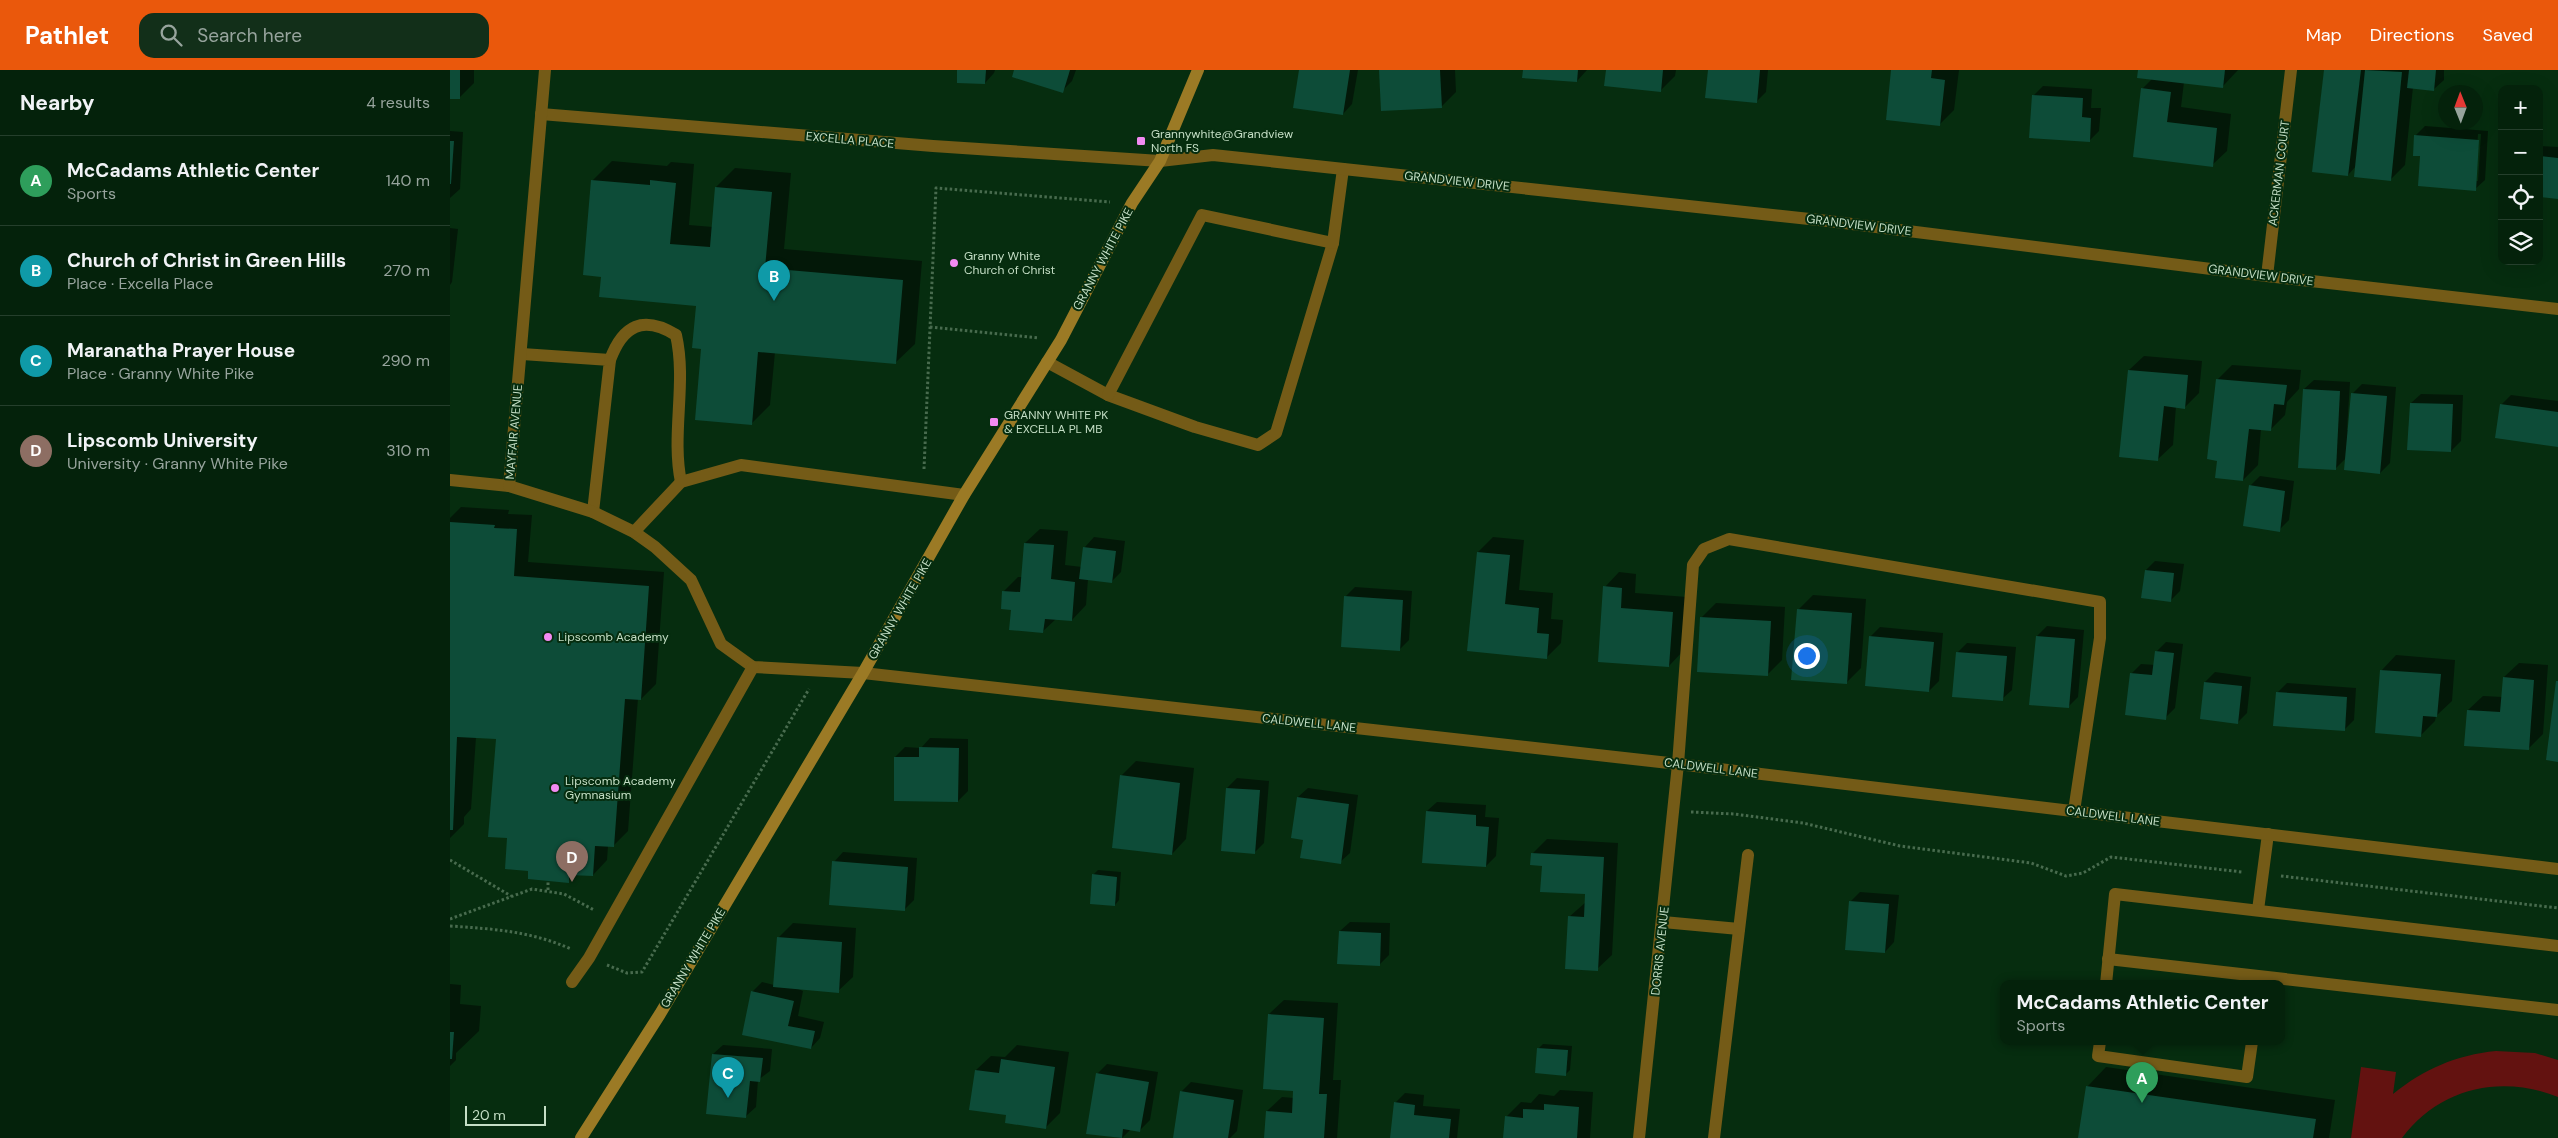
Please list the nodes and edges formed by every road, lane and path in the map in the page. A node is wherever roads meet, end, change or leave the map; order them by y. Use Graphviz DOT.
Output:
graph roads {
  1 [pos="545,70"];
  2 [pos="1198,70"];
  3 [pos="2291,70"];
  4 [pos="541,114"];
  5 [pos="1160,161"];
  6 [pos="1343,169"];
  7 [pos="1132,203"];
  8 [pos="1333,243"];
  9 [pos="2267,276"];
  10 [pos="2558,309"];
  11 [pos="930,327"];
  12 [pos="1061,340"];
  13 [pos="522,354"];
  14 [pos="610,360"];
  15 [pos="1047,362"];
  16 [pos="1108,395"];
  17 [pos="450,480"];
  18 [pos="681,482"];
  19 [pos="509,486"];
  20 [pos="923,490"];
  21 [pos="964,495"];
  22 [pos="593,512"];
  23 [pos="634,532"];
  24 [pos="753,667"];
  25 [pos="863,673"];
  26 [pos="1678,764"];
  27 [pos="2074,811"];
  28 [pos="1673,812"];
  29 [pos="2268,834"];
  30 [pos="1748,855"];
  31 [pos="450,860"];
  32 [pos="2558,869"];
  33 [pos="2263,874"];
  34 [pos="548,881"];
  35 [pos="548,890"];
  36 [pos="511,896"];
  37 [pos="2558,908"];
  38 [pos="2258,910"];
  39 [pos="450,919"];
  40 [pos="611,919"];
  41 [pos="1663,922"];
  42 [pos="1739,929"];
  43 [pos="2558,946"];
  44 [pos="2108,959"];
  45 [pos="2106,980"];
  46 [pos="2261,980"];
  47 [pos="572,982"];
  48 [pos="2285,982"];
  49 [pos="2558,1010"];
  50 [pos="2100,1045"];
  51 [pos="2252,1045"];
  52 [pos="582,1138"];
  53 [pos="1639,1138"];
  54 [pos="1714,1138"];
  1 -- 4 [label="street, MAYFAIR AVENUE"];
  2 -- 5 [label="main road, GRANNY WHITE PIKE"];
  3 -- 9 [label="street, ACKERMAN COURT"];
  4 -- 5 [label="street, EXCELLA PLACE"];
  4 -- 13 [label="street, MAYFAIR AVENUE"];
  5 -- 6 [label="street, GRANDVIEW DRIVE"];
  5 -- 7 [label="main road, GRANNY WHITE PIKE"];
  6 -- 8 [label="street"];
  6 -- 9 [label="street, GRANDVIEW DRIVE"];
  7 -- 11 [label="path"];
  7 -- 12 [label="main road, GRANNY WHITE PIKE"];
  8 -- 16 [label="street"];
  8 -- 16 [label="street"];
  9 -- 10 [label="street, GRANDVIEW DRIVE"];
  11 -- 12 [label="path"];
  11 -- 20 [label="path"];
  12 -- 15 [label="main road, GRANNY WHITE PIKE"];
  13 -- 14 [label="street"];
  13 -- 19 [label="street, MAYFAIR AVENUE"];
  14 -- 18 [label="street"];
  14 -- 22 [label="street"];
  15 -- 16 [label="street"];
  15 -- 21 [label="main road, GRANNY WHITE PIKE"];
  17 -- 19 [label="street"];
  18 -- 20 [label="street"];
  18 -- 23 [label="street"];
  19 -- 22 [label="street, MAYFAIR AVENUE"];
  20 -- 21 [label="street"];
  21 -- 25 [label="main road, GRANNY WHITE PIKE"];
  22 -- 23 [label="street, MAYFAIR AVENUE"];
  23 -- 24 [label="street, MAYFAIR AVENUE"];
  24 -- 25 [label="street"];
  24 -- 40 [label="street"];
  25 -- 26 [label="street, CALDWELL LANE"];
  25 -- 52 [label="main road, GRANNY WHITE PIKE"];
  26 -- 27 [label="street, CALDWELL LANE"];
  26 -- 27 [label="street, DORRIS AVENUE"];
  26 -- 28 [label="street, DORRIS AVENUE"];
  27 -- 29 [label="street, CALDWELL LANE"];
  28 -- 33 [label="path"];
  28 -- 41 [label="street, DORRIS AVENUE"];
  29 -- 32 [label="street, CALDWELL LANE"];
  29 -- 33 [label="street"];
  30 -- 42 [label="street"];
  31 -- 36 [label="path"];
  33 -- 37 [label="path"];
  33 -- 38 [label="street"];
  34 -- 35 [label="path"];
  35 -- 36 [label="path"];
  35 -- 40 [label="path"];
  36 -- 39 [label="path"];
  38 -- 43 [label="street"];
  38 -- 44 [label="street"];
  40 -- 47 [label="street"];
  41 -- 42 [label="street"];
  41 -- 53 [label="street, DORRIS AVENUE"];
  42 -- 54 [label="street"];
  44 -- 45 [label="street"];
  44 -- 46 [label="street"];
  48 -- 49 [label="street"];
  50 -- 51 [label="street"];
}
